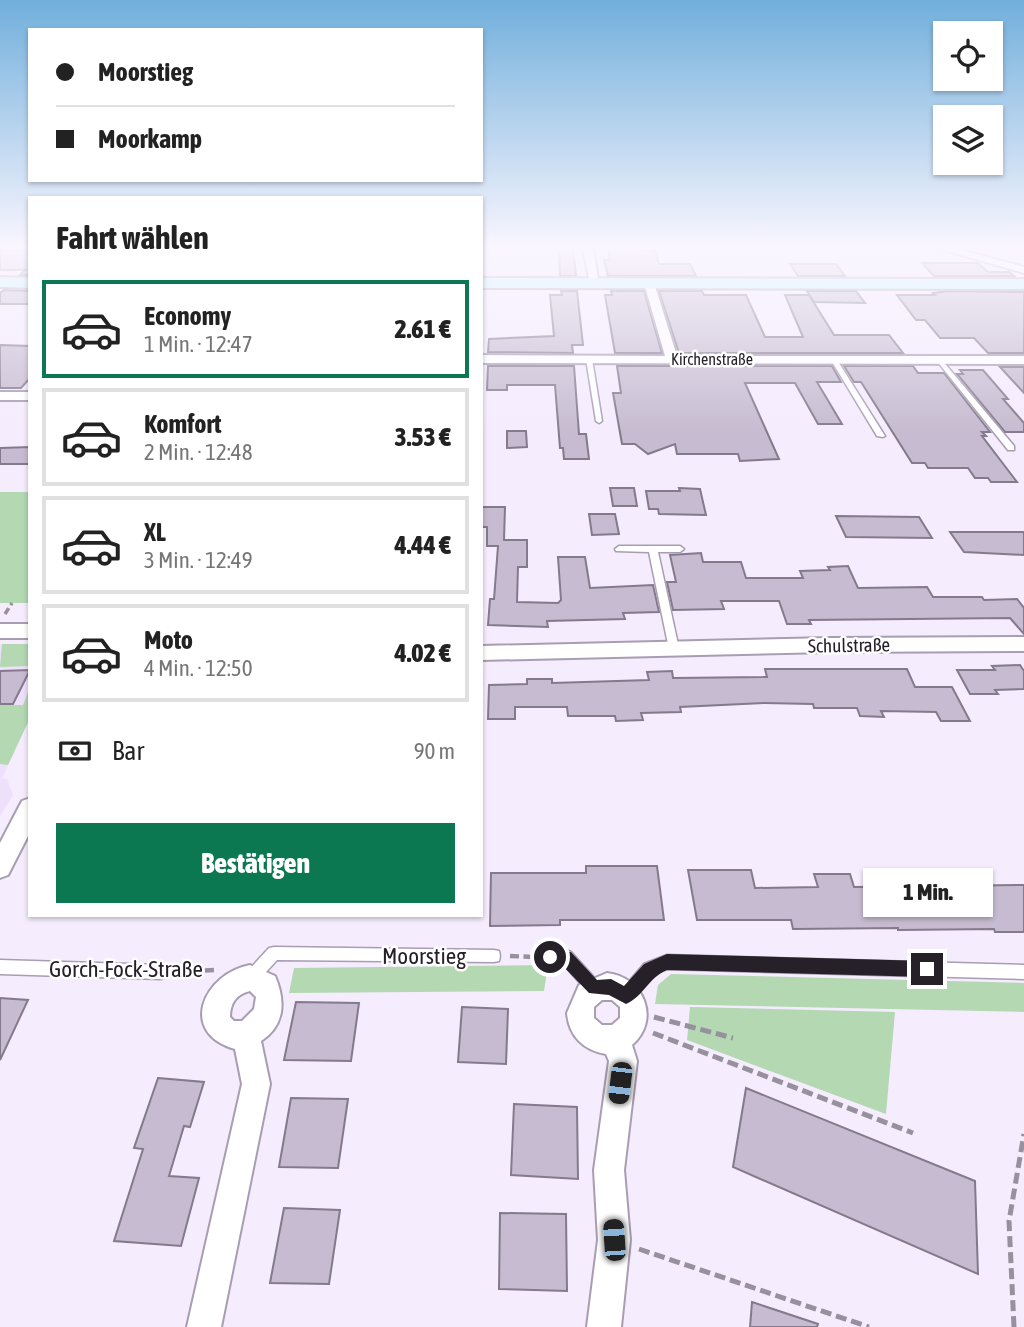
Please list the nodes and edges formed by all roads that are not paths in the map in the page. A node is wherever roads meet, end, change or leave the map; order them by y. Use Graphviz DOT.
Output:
graph roads {
  1 [pos="657,310"];
  2 [pos="483,359"];
  3 [pos="589,359"];
  4 [pos="672,359"];
  5 [pos="834,360"];
  6 [pos="939,360"];
  7 [pos="1024,360"];
  8 [pos="0,396"];
  9 [pos="28,396"];
  10 [pos="599,421"];
  11 [pos="881,436"];
  12 [pos="1011,448"];
  13 [pos="619,549"];
  14 [pos="680,549"];
  15 [pos="653,550"];
  16 [pos="0,631"];
  17 [pos="28,631"];
  18 [pos="1024,644"];
  19 [pos="674,649"];
  20 [pos="483,653"];
  21 [pos="28,812"];
  22 [pos="0,867"];
  23 [pos="494,956"];
  24 [pos="550,957"];
  25 [pos="0,967"];
  26 [pos="161,972"];
  27 [pos="1024,972"];
  28 [pos="250,978"];
  29 [pos="594,988"];
  30 [pos="626,1018"];
  31 [pos="246,1034"];
  32 [pos="204,1327"];
  33 [pos="604,1327"];
  1 -- 4 [label="street"];
  2 -- 3 [label="street, Kirchenstraße"];
  3 -- 4 [label="street, Kirchenstraße"];
  3 -- 10 [label="lane"];
  4 -- 5 [label="street, Kirchenstraße"];
  5 -- 6 [label="street, Kirchenstraße"];
  5 -- 11 [label="lane"];
  6 -- 7 [label="street, Kirchenstraße"];
  6 -- 12 [label="lane"];
  8 -- 9 [label="street"];
  13 -- 15 [label="lane"];
  14 -- 15 [label="lane"];
  15 -- 19 [label="lane"];
  16 -- 17 [label="street"];
  18 -- 19 [label="street, Schulstraße"];
  19 -- 20 [label="street, Schulstraße"];
  21 -- 22 [label="street"];
  23 -- 28 [label="lane, Moorstieg"];
  24 -- 29 [label="lane"];
  25 -- 26 [label="lane, Gorch-Fock-Straße"];
  27 -- 30 [label="lane"];
  28 -- 31 [label="street"];
  28 -- 31 [label="street, Moorstieg"];
  29 -- 30 [label="street"];
  29 -- 30 [label="street"];
  30 -- 33 [label="street"];
  31 -- 32 [label="street"];
}
